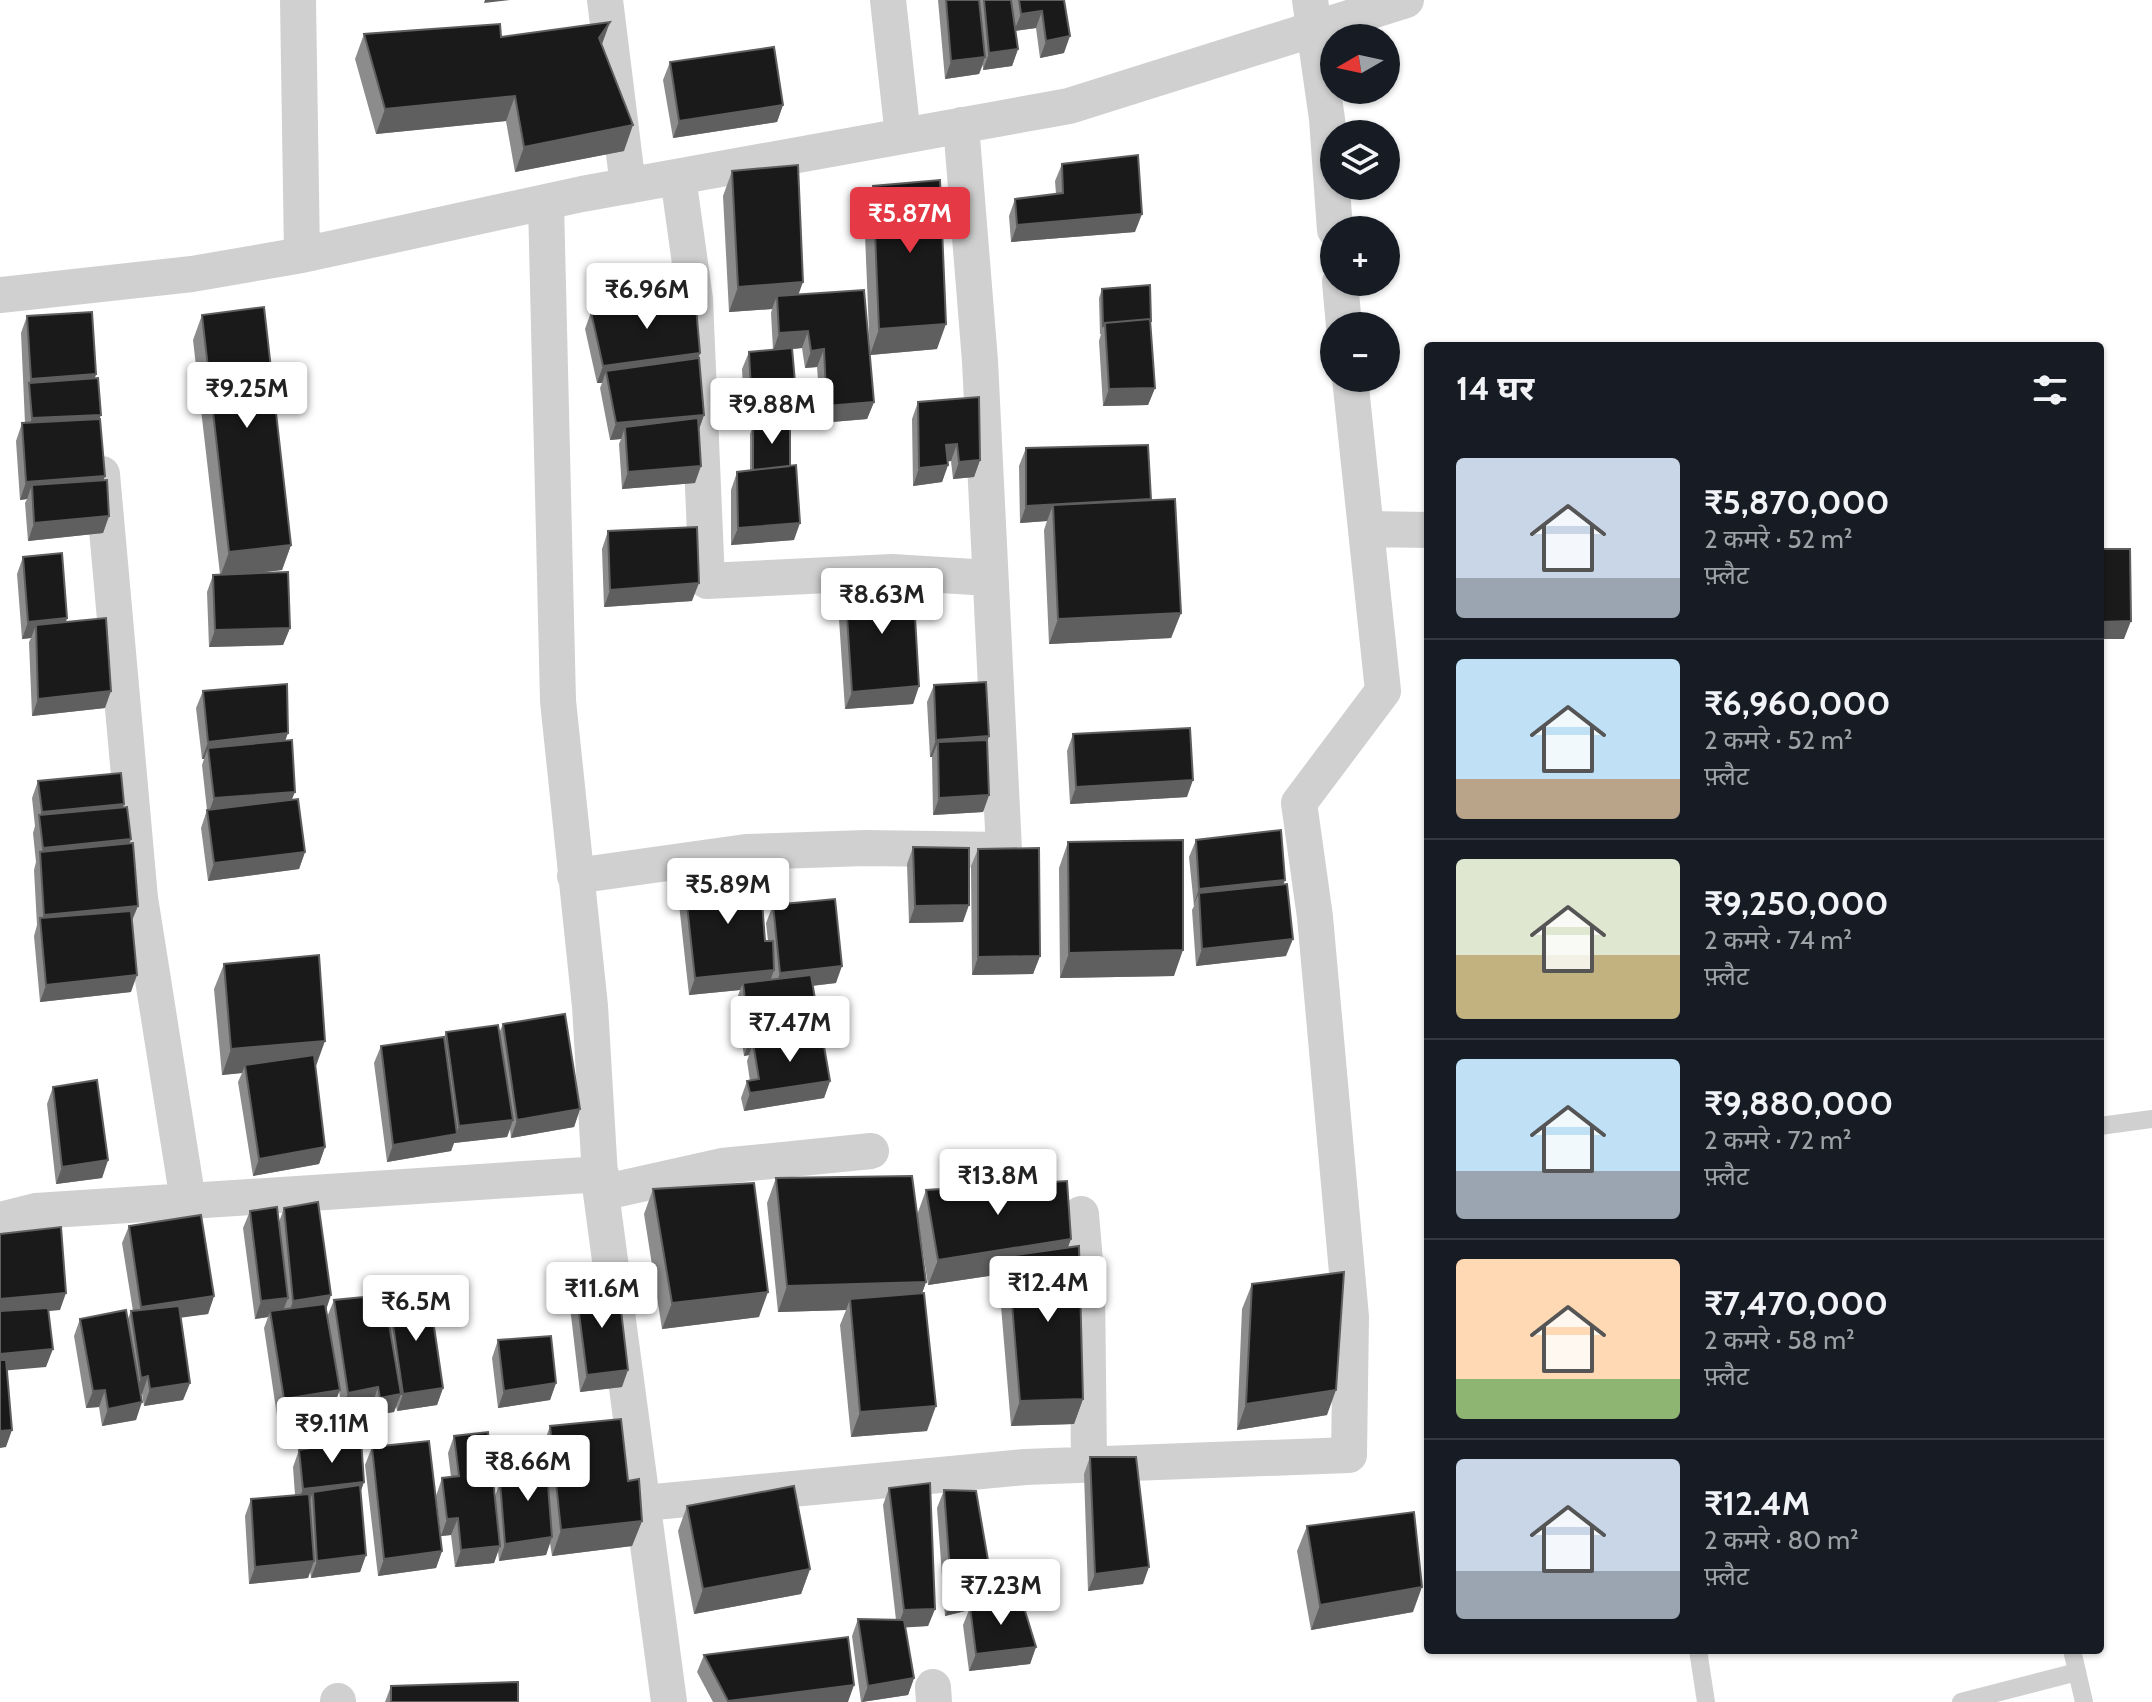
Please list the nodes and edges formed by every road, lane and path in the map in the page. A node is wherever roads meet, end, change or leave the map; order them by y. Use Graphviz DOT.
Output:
graph roads {
  1 [pos="298,0"];
  2 [pos="605,0"];
  3 [pos="888,0"];
  4 [pos="1406,0"];
  5 [pos="1311,16"];
  6 [pos="961,125"];
  7 [pos="903,136"];
  8 [pos="678,177"];
  9 [pos="628,186"];
  10 [pos="546,203"];
  11 [pos="1334,216"];
  12 [pos="302,255"];
  13 [pos="0,295"];
  14 [pos="1352,392"];
  15 [pos="100,443"];
  16 [pos="1367,529"];
  17 [pos="1424,530"];
  18 [pos="990,578"];
  19 [pos="575,876"];
  20 [pos="2152,1119"];
  21 [pos="2104,1125"];
  22 [pos="871,1151"];
  23 [pos="601,1184"];
  24 [pos="188,1201"];
  25 [pos="1081,1214"];
  26 [pos="0,1220"];
  27 [pos="1089,1463"];
  28 [pos="644,1503"];
  29 [pos="1699,1654"];
  30 [pos="2073,1654"];
  31 [pos="2077,1672"];
  32 [pos="669,1702"];
  33 [pos="1706,1702"];
  34 [pos="1961,1702"];
  35 [pos="2084,1702"];
  1 -- 12 [label="street"];
  2 -- 9 [label="street"];
  3 -- 7 [label="street"];
  4 -- 5 [label="street"];
  5 -- 6 [label="street"];
  5 -- 11 [label="street"];
  6 -- 7 [label="street"];
  6 -- 18 [label="street"];
  7 -- 8 [label="street"];
  8 -- 9 [label="street"];
  8 -- 18 [label="street"];
  9 -- 10 [label="street"];
  10 -- 12 [label="street"];
  10 -- 19 [label="street"];
  12 -- 13 [label="street"];
  14 -- 16 [label="street"];
  15 -- 24 [label="street"];
  16 -- 17 [label="street"];
  16 -- 27 [label="street"];
  18 -- 19 [label="street"];
  19 -- 23 [label="street"];
  20 -- 21 [label="lane"];
  22 -- 23 [label="street"];
  23 -- 24 [label="street"];
  23 -- 28 [label="street"];
  24 -- 26 [label="street"];
  25 -- 27 [label="street"];
  27 -- 28 [label="street"];
  28 -- 32 [label="street"];
  29 -- 33 [label="lane"];
  30 -- 31 [label="lane"];
  31 -- 34 [label="lane"];
  31 -- 35 [label="lane"];
}
